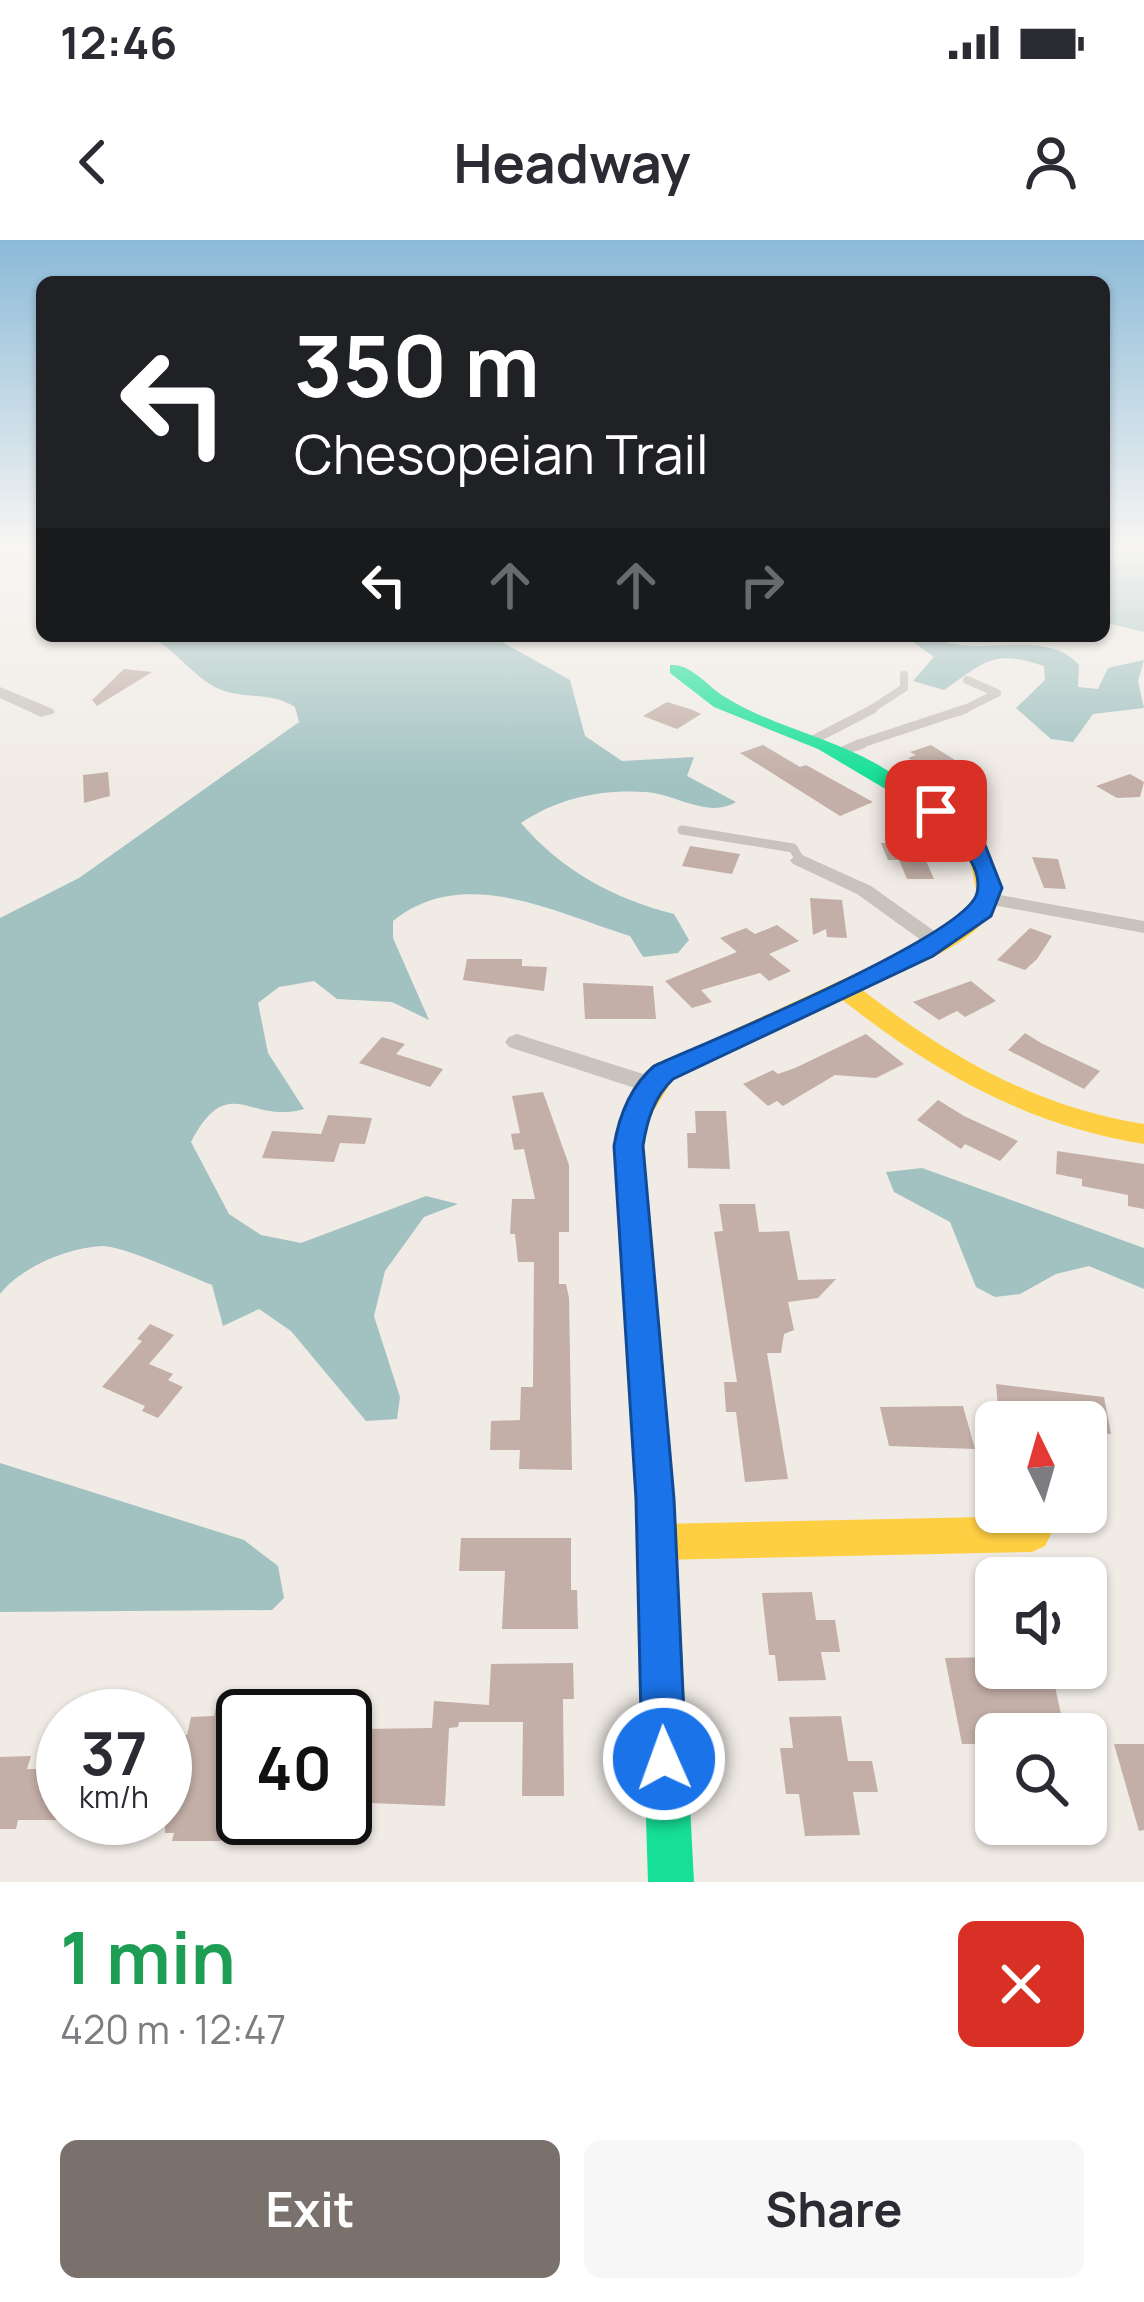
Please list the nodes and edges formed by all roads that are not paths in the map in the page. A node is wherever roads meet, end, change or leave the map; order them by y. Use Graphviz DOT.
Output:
graph roads {
  1 [pos="676,668"];
  2 [pos="904,675"];
  3 [pos="967,680"];
  4 [pos="0,692"];
  5 [pos="46,713"];
  6 [pos="837,745"];
  7 [pos="682,830"];
  8 [pos="800,860"];
  9 [pos="989,899"];
  10 [pos="1144,927"];
  11 [pos="940,943"];
  12 [pos="842,987"];
  13 [pos="517,1042"];
  14 [pos="650,1085"];
  15 [pos="1144,1135"];
  16 [pos="1032,1534"];
  17 [pos="657,1542"];
  18 [pos="671,1882"];
  1 -- 6 [label="street"];
  2 -- 6 [label="lane"];
  3 -- 6 [label="lane"];
  4 -- 5 [label="street"];
  6 -- 9 [label="street"];
  7 -- 8 [label="lane"];
  8 -- 11 [label="street"];
  9 -- 10 [label="street"];
  9 -- 11 [label="street"];
  11 -- 12 [label="street"];
  12 -- 14 [label="street"];
  12 -- 15 [label="street"];
  13 -- 14 [label="street"];
  14 -- 17 [label="street"];
  16 -- 17 [label="street"];
  17 -- 18 [label="street"];
}
